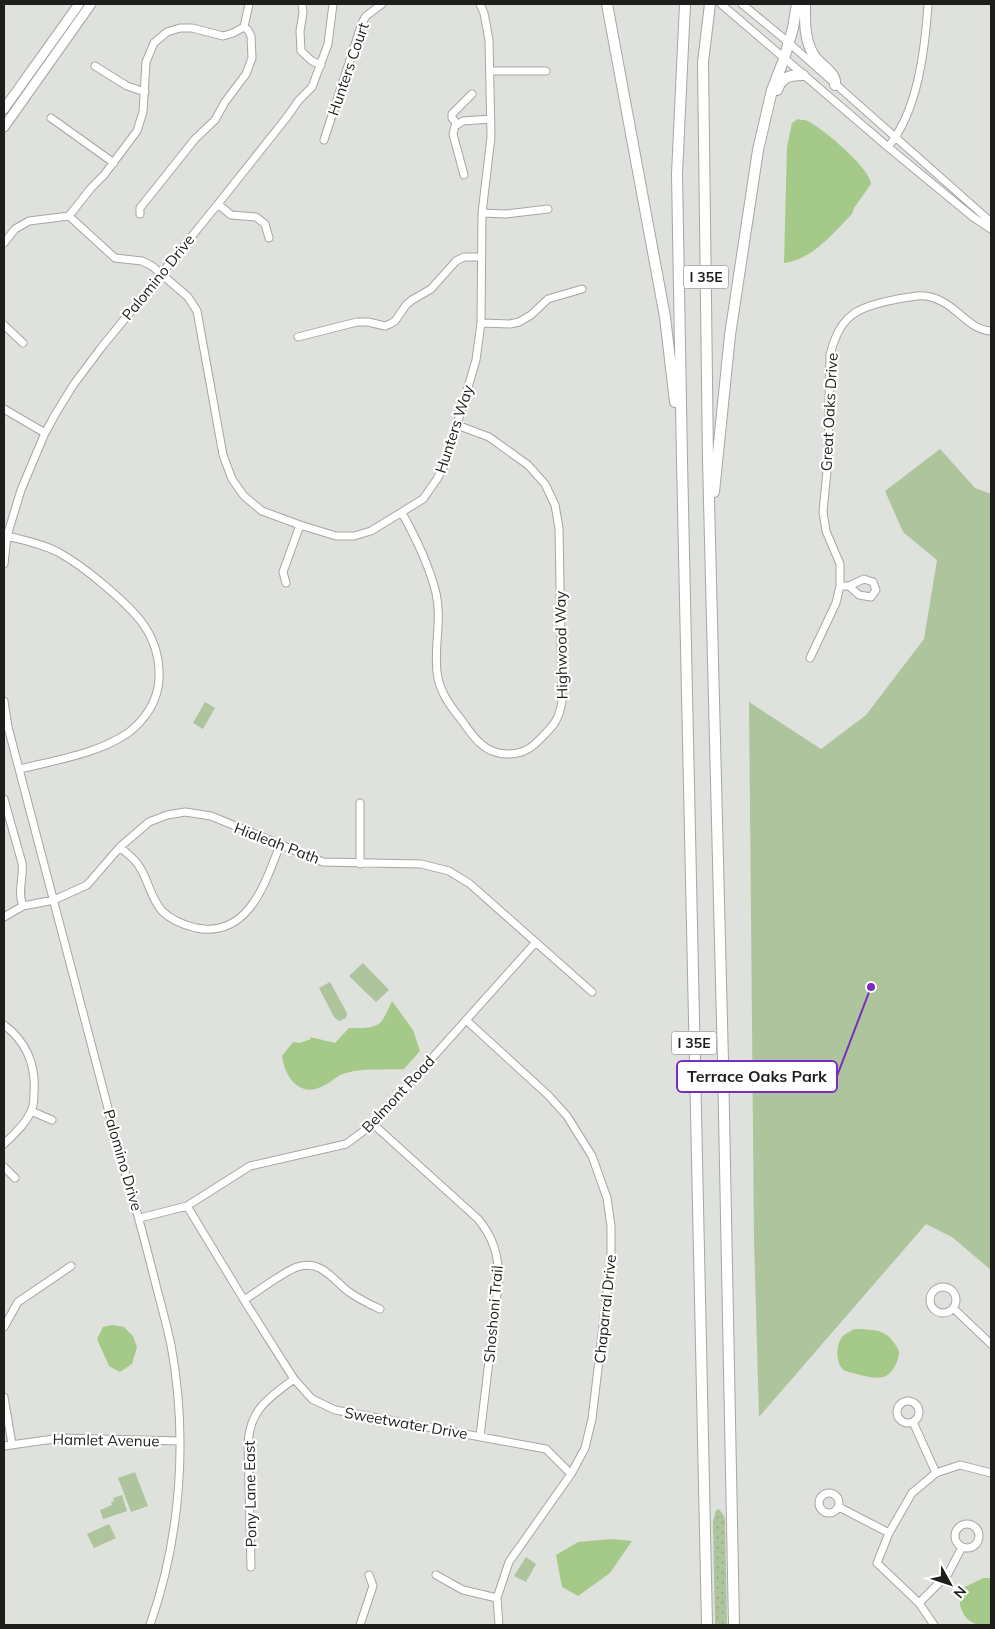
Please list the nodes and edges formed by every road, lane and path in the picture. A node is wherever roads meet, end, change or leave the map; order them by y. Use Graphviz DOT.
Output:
graph roads {
  1 [pos="79,4"];
  2 [pos="91,4"];
  3 [pos="249,4"];
  4 [pos="302,4"];
  5 [pos="334,4"];
  6 [pos="382,4"];
  7 [pos="480,4"];
  8 [pos="607,4"];
  9 [pos="710,4"];
  10 [pos="721,4"];
  11 [pos="742,4"];
  12 [pos="797,4"];
  13 [pos="806,4"];
  14 [pos="928,4"];
  15 [pos="684,8"];
  16 [pos="244,27"];
  17 [pos="788,42"];
  18 [pos="784,60"];
  19 [pos="321,65"];
  20 [pos="94,66"];
  21 [pos="490,71"];
  22 [pos="546,71"];
  23 [pos="802,75"];
  24 [pos="835,84"];
  25 [pos="145,92"];
  26 [pos="472,94"];
  27 [pos="4,108"];
  28 [pos="51,118"];
  29 [pos="491,119"];
  30 [pos="457,124"];
  31 [pos="4,127"];
  32 [pos="762,130"];
  33 [pos="896,138"];
  34 [pos="324,140"];
  35 [pos="888,147"];
  36 [pos="114,163"];
  37 [pos="464,175"];
  38 [pos="218,204"];
  39 [pos="548,209"];
  40 [pos="482,213"];
  41 [pos="140,214"];
  42 [pos="70,216"];
  43 [pos="991,222"];
  44 [pos="991,229"];
  45 [pos="270,238"];
  46 [pos="4,243"];
  47 [pos="481,257"];
  48 [pos="162,274"];
  49 [pos="582,289"];
  50 [pos="481,323"];
  51 [pos="4,325"];
  52 [pos="991,331"];
  53 [pos="298,337"];
  54 [pos="24,343"];
  55 [pos="4,409"];
  56 [pos="457,425"];
  57 [pos="45,432"];
  58 [pos="682,460"];
  59 [pos="402,513"];
  60 [pos="300,525"];
  61 [pos="710,529"];
  62 [pos="7,536"];
  63 [pos="4,564"];
  64 [pos="286,583"];
  65 [pos="840,586"];
  66 [pos="849,586"];
  67 [pos="810,658"];
  68 [pos="4,701"];
  69 [pos="20,769"];
  70 [pos="4,798"];
  71 [pos="360,803"];
  72 [pos="280,845"];
  73 [pos="120,847"];
  74 [pos="360,864"];
  75 [pos="54,900"];
  76 [pos="22,906"];
  77 [pos="4,917"];
  78 [pos="536,942"];
  79 [pos="592,992"];
  80 [pos="466,1020"];
  81 [pos="4,1025"];
  82 [pos="32,1111"];
  83 [pos="52,1120"];
  84 [pos="373,1124"];
  85 [pos="4,1144"];
  86 [pos="4,1167"];
  87 [pos="15,1178"];
  88 [pos="187,1206"];
  89 [pos="140,1218"];
  90 [pos="71,1266"];
  91 [pos="244,1300"];
  92 [pos="953,1308"];
  93 [pos="380,1309"];
  94 [pos="4,1327"];
  95 [pos="991,1344"];
  96 [pos="294,1379"];
  97 [pos="4,1397"];
  98 [pos="913,1422"];
  99 [pos="480,1436"];
  100 [pos="180,1442"];
  101 [pos="12,1444"];
  102 [pos="4,1446"];
  103 [pos="936,1473"];
  104 [pos="991,1473"];
  105 [pos="571,1474"];
  106 [pos="839,1507"];
  107 [pos="889,1533"];
  108 [pos="962,1547"];
  109 [pos="251,1567"];
  110 [pos="369,1574"];
  111 [pos="436,1575"];
  112 [pos="497,1598"];
  113 [pos="919,1604"];
  114 [pos="150,1625"];
  115 [pos="360,1625"];
  116 [pos="499,1625"];
  117 [pos="707,1625"];
  118 [pos="734,1625"];
  119 [pos="934,1625"];
  1 -- 27 [label="main road"];
  2 -- 31 [label="main road"];
  3 -- 16 [label="street"];
  4 -- 19 [label="street"];
  5 -- 19 [label="street, Palomino Drive"];
  6 -- 34 [label="street, Hunters Court"];
  7 -- 21 [label="street, Hunters Way"];
  8 -- 58 [label="highway"];
  9 -- 61 [label="highway, I 35E"];
  10 -- 18 [label="street"];
  11 -- 17 [label="street"];
  12 -- 17 [label="highway"];
  13 -- 24 [label="highway"];
  14 -- 33 [label="street"];
  15 -- 58 [label="highway, I 35E"];
  16 -- 25 [label="street"];
  16 -- 41 [label="street"];
  17 -- 18 [label="highway"];
  17 -- 24 [label="street"];
  18 -- 23 [label="street"];
  18 -- 32 [label="highway"];
  19 -- 38 [label="street, Palomino Drive"];
  20 -- 25 [label="street"];
  21 -- 22 [label="street"];
  21 -- 29 [label="street, Hunters Way"];
  23 -- 32 [label="highway"];
  23 -- 35 [label="street"];
  24 -- 33 [label="street"];
  25 -- 36 [label="street"];
  26 -- 30 [label="street"];
  28 -- 36 [label="street"];
  29 -- 30 [label="street"];
  29 -- 40 [label="street, Hunters Way"];
  30 -- 37 [label="street"];
  32 -- 61 [label="highway"];
  33 -- 35 [label="street"];
  33 -- 43 [label="street"];
  35 -- 44 [label="street"];
  36 -- 42 [label="street"];
  38 -- 45 [label="street"];
  38 -- 48 [label="street, Palomino Drive"];
  39 -- 40 [label="street"];
  40 -- 47 [label="street, Hunters Way"];
  42 -- 46 [label="street"];
  42 -- 48 [label="street, Hunters Way"];
  47 -- 50 [label="street, Hunters Way"];
  47 -- 53 [label="street"];
  48 -- 57 [label="street, Palomino Drive"];
  48 -- 60 [label="street, Hunters Way"];
  49 -- 50 [label="street"];
  50 -- 56 [label="street, Hunters Way"];
  51 -- 54 [label="street"];
  52 -- 65 [label="street, Great Oaks Drive"];
  55 -- 57 [label="street"];
  56 -- 59 [label="street, Hunters Way"];
  56 -- 59 [label="street, Highwood Way"];
  57 -- 62 [label="street, Palomino Drive"];
  58 -- 117 [label="highway, I 35E"];
  59 -- 60 [label="street, Hunters Way"];
  60 -- 64 [label="street"];
  61 -- 118 [label="highway, I 35E"];
  62 -- 63 [label="street, Palomino Drive"];
  62 -- 69 [label="street"];
  65 -- 66 [label="street"];
  65 -- 67 [label="street, Great Oaks Drive"];
  68 -- 69 [label="street, Palomino Drive"];
  69 -- 75 [label="street, Palomino Drive"];
  70 -- 76 [label="street"];
  71 -- 74 [label="street"];
  72 -- 73 [label="street, Hialeah Path"];
  72 -- 73 [label="street"];
  72 -- 74 [label="street, Hialeah Path"];
  73 -- 75 [label="street, Hialeah Path"];
  74 -- 78 [label="street, Hialeah Path"];
  75 -- 76 [label="street, Hialeah Path"];
  75 -- 89 [label="street, Palomino Drive"];
  76 -- 77 [label="street"];
  78 -- 79 [label="street, Hialeah Path"];
  78 -- 80 [label="street, Belmont Road"];
  80 -- 84 [label="street, Belmont Road"];
  80 -- 105 [label="street, Chaparral Drive"];
  81 -- 82 [label="street"];
  82 -- 83 [label="street"];
  82 -- 85 [label="street"];
  84 -- 88 [label="street, Belmont Road"];
  84 -- 99 [label="street, Shoshoni Trail"];
  86 -- 87 [label="street"];
  88 -- 89 [label="street, Belmont Road"];
  88 -- 91 [label="street, Sweetwater Drive"];
  89 -- 100 [label="street, Palomino Drive"];
  90 -- 94 [label="street"];
  91 -- 93 [label="street"];
  91 -- 96 [label="street, Sweetwater Drive"];
  92 -- 95 [label="street"];
  96 -- 99 [label="street, Sweetwater Drive"];
  96 -- 109 [label="street, Pony Lane East"];
  97 -- 101 [label="street"];
  98 -- 103 [label="street"];
  99 -- 105 [label="street, Sweetwater Drive"];
  100 -- 101 [label="street, Hamlet Avenue"];
  100 -- 114 [label="street, Palomino Drive"];
  101 -- 102 [label="street, Hamlet Avenue"];
  103 -- 104 [label="street"];
  103 -- 107 [label="street"];
  105 -- 112 [label="street, Chaparral Drive"];
  106 -- 107 [label="street"];
  107 -- 113 [label="street"];
  108 -- 113 [label="street"];
  110 -- 115 [label="street"];
  111 -- 112 [label="street"];
  112 -- 116 [label="street, Chaparral Drive"];
  113 -- 119 [label="street"];
}
